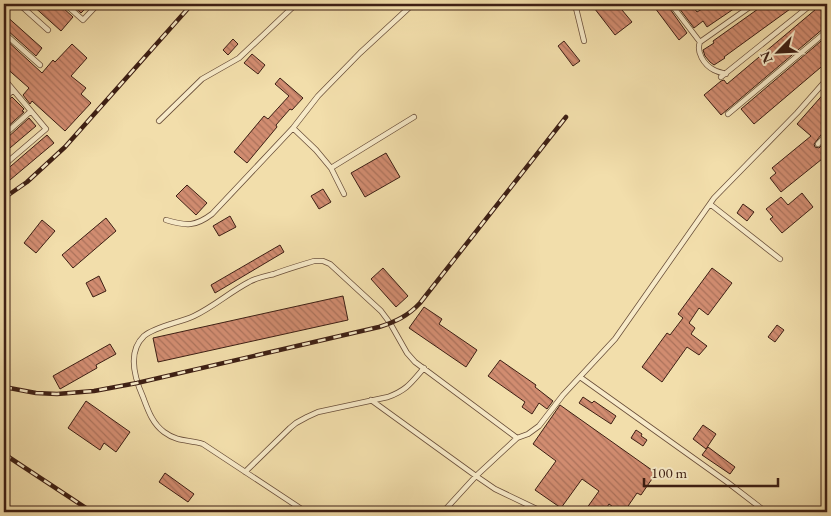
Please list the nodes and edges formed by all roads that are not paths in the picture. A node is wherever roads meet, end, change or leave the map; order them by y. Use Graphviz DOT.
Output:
graph roads {
  1 [pos="19,4"];
  2 [pos="64,4"];
  3 [pos="98,4"];
  4 [pos="296,4"];
  5 [pos="413,4"];
  6 [pos="575,4"];
  7 [pos="671,4"];
  8 [pos="754,4"];
  9 [pos="812,4"];
  10 [pos="48,30"];
  11 [pos="827,31"];
  12 [pos="4,33"];
  13 [pos="584,41"];
  14 [pos="700,42"];
  15 [pos="40,65"];
  16 [pos="4,78"];
  17 [pos="827,79"];
  18 [pos="13,90"];
  19 [pos="4,99"];
  20 [pos="31,111"];
  21 [pos="728,114"];
  22 [pos="414,117"];
  23 [pos="159,121"];
  24 [pos="293,128"];
  25 [pos="827,134"];
  26 [pos="4,135"];
  27 [pos="818,144"];
  28 [pos="4,165"];
  29 [pos="331,168"];
  30 [pos="344,194"];
  31 [pos="710,204"];
  32 [pos="166,220"];
  33 [pos="780,258"];
  34 [pos="424,368"];
  35 [pos="580,377"];
  36 [pos="372,400"];
  37 [pos="517,438"];
  38 [pos="245,472"];
  39 [pos="476,476"];
  40 [pos="306,512"];
  41 [pos="443,512"];
  42 [pos="543,512"];
  43 [pos="766,512"];
  1 -- 10 [label="lane"];
  2 -- 3 [label="lane"];
  4 -- 23 [label="lane"];
  5 -- 24 [label="lane"];
  6 -- 13 [label="lane"];
  7 -- 14 [label="lane"];
  8 -- 14 [label="lane"];
  9 -- 14 [label="lane"];
  11 -- 21 [label="lane"];
  12 -- 15 [label="lane"];
  16 -- 18 [label="lane"];
  17 -- 31 [label="lane"];
  18 -- 19 [label="lane"];
  18 -- 20 [label="lane"];
  20 -- 26 [label="lane"];
  20 -- 28 [label="lane"];
  22 -- 29 [label="lane"];
  24 -- 29 [label="lane"];
  24 -- 32 [label="lane"];
  25 -- 27 [label="lane"];
  29 -- 30 [label="lane"];
  31 -- 33 [label="lane"];
  31 -- 35 [label="lane"];
  34 -- 36 [label="lane"];
  34 -- 37 [label="lane"];
  34 -- 38 [label="lane"];
  35 -- 37 [label="lane"];
  35 -- 43 [label="lane"];
  36 -- 38 [label="lane"];
  36 -- 39 [label="lane"];
  37 -- 39 [label="lane"];
  38 -- 40 [label="lane"];
  39 -- 41 [label="lane"];
  39 -- 42 [label="lane"];
}
